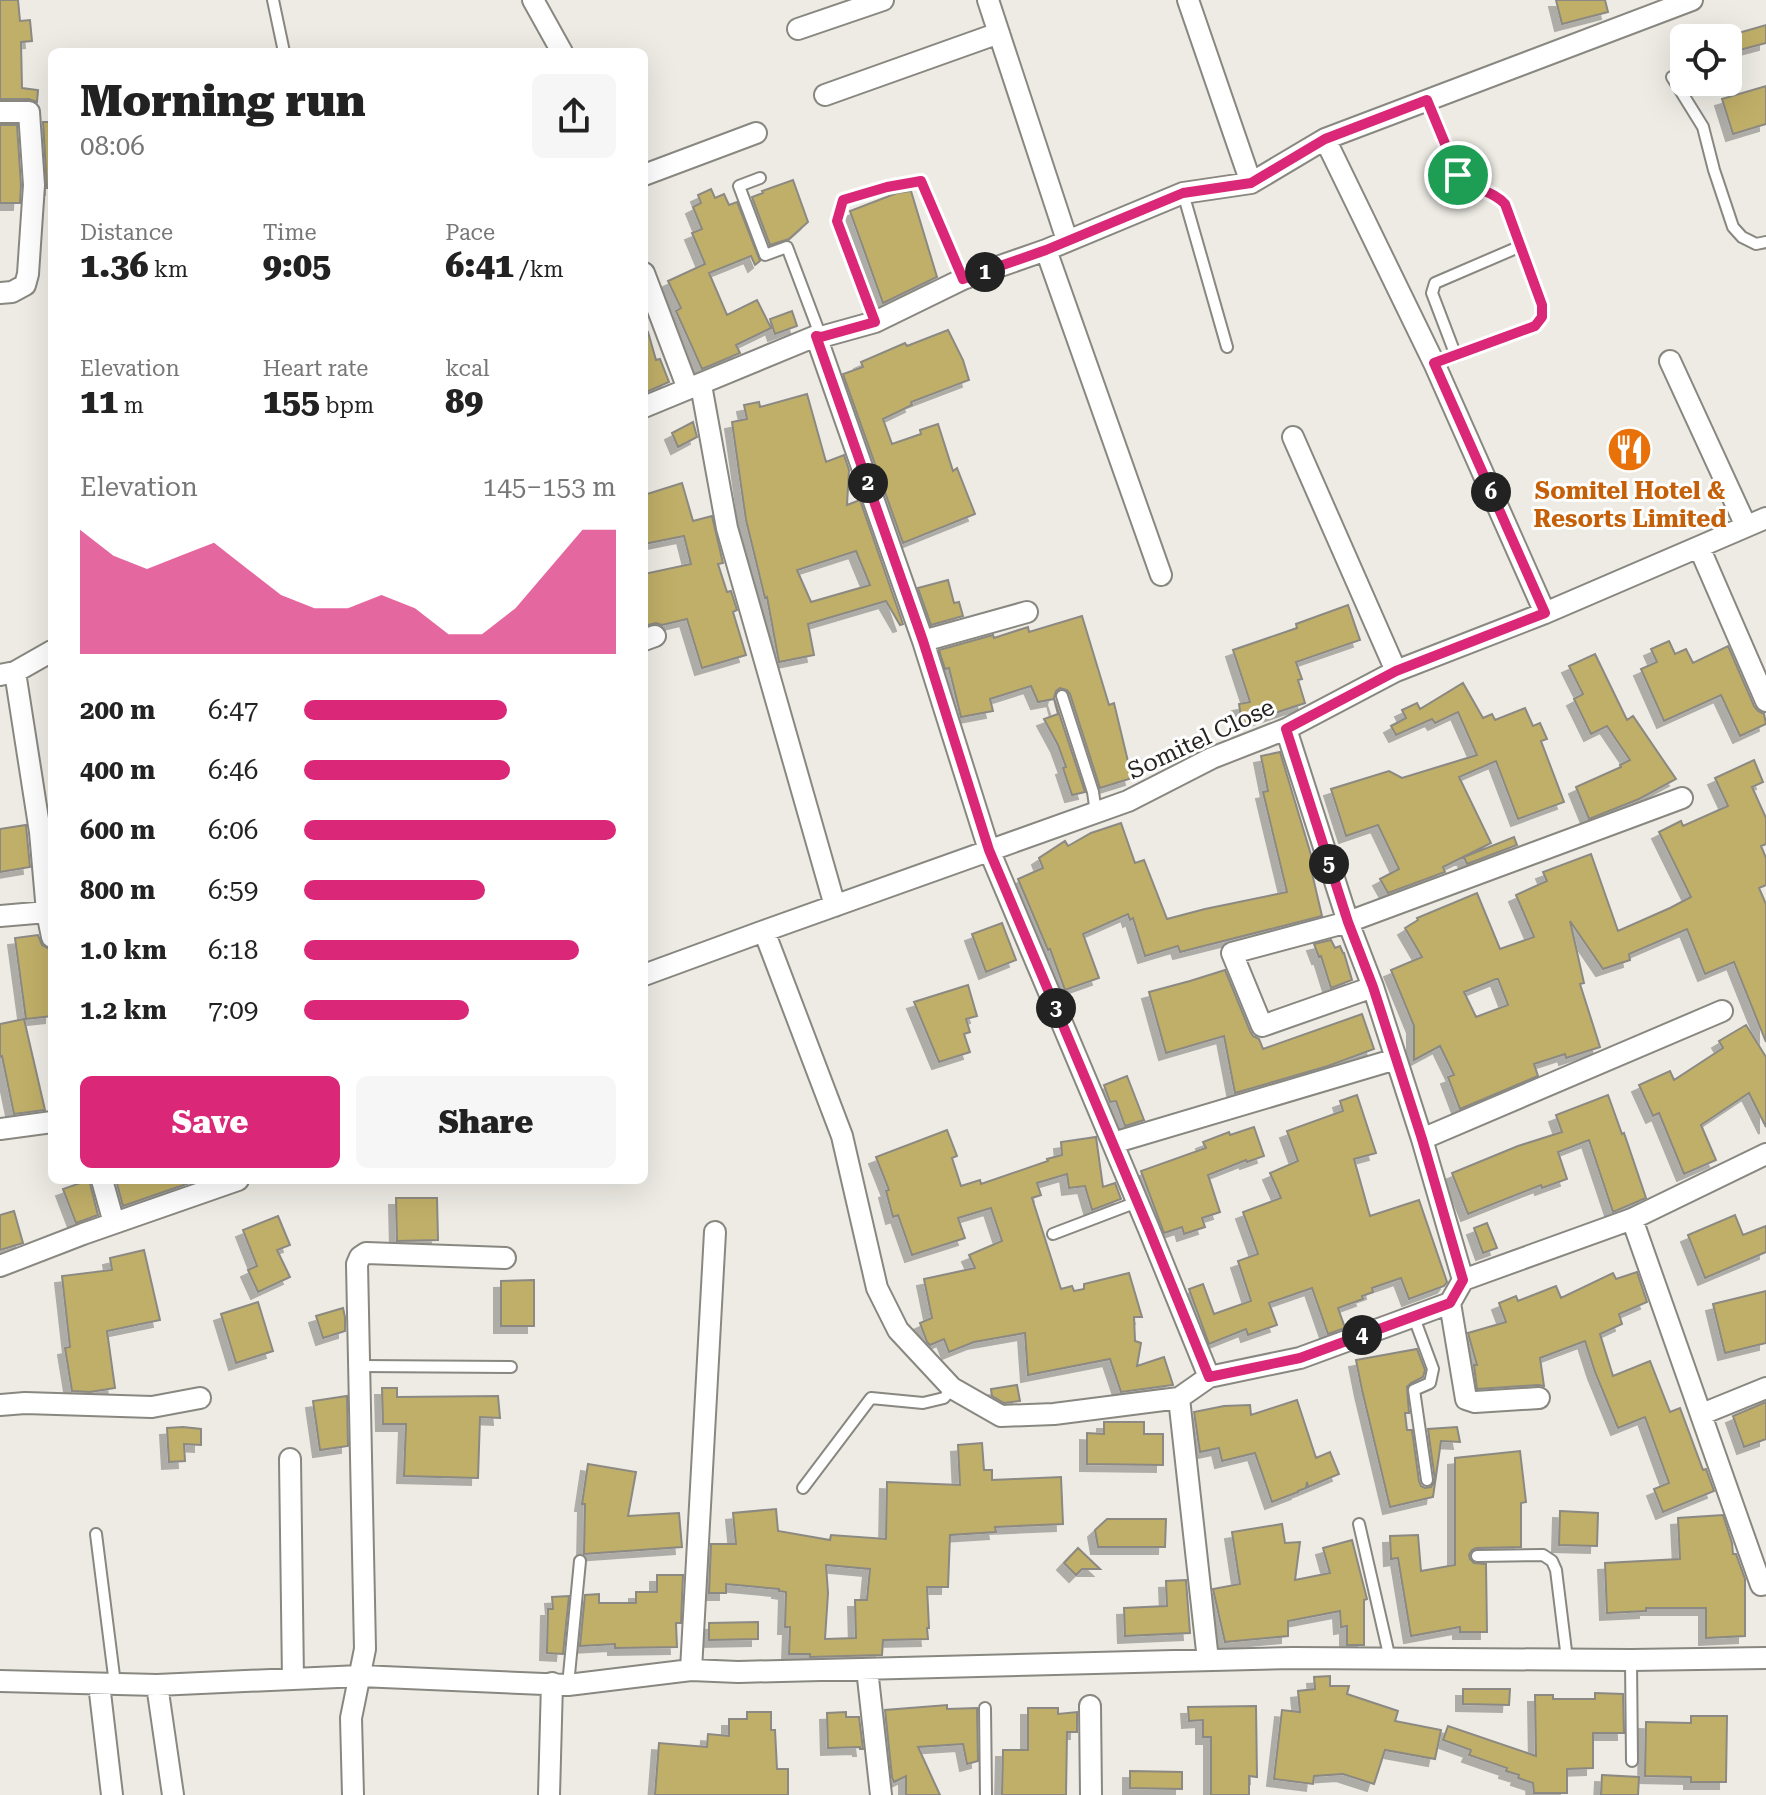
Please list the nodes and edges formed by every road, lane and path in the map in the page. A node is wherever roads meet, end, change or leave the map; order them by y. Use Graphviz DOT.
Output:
graph roads {
  1 [pos="273,0"];
  2 [pos="533,0"];
  3 [pos="883,0"];
  4 [pos="988,0"];
  5 [pos="1188,0"];
  6 [pos="1692,0"];
  7 [pos="798,29"];
  8 [pos="999,33"];
  9 [pos="283,48"];
  10 [pos="560,48"];
  11 [pos="825,95"];
  12 [pos="1684,96"];
  13 [pos="1427,100"];
  14 [pos="0,112"];
  15 [pos="756,133"];
  16 [pos="1325,139"];
  17 [pos="648,174"];
  18 [pos="760,178"];
  19 [pos="1251,183"];
  20 [pos="1183,193"];
  21 [pos="1067,240"];
  22 [pos="1766,242"];
  23 [pos="1521,246"];
  24 [pos="1046,250"];
  25 [pos="963,279"];
  26 [pos="648,282"];
  27 [pos="0,293"];
  28 [pos="875,322"];
  29 [pos="819,336"];
  30 [pos="1227,347"];
  31 [pos="1456,356"];
  32 [pos="1670,361"];
  33 [pos="1434,363"];
  34 [pos="694,387"];
  35 [pos="648,405"];
  36 [pos="1293,437"];
  37 [pos="1766,518"];
  38 [pos="1746,526"];
  39 [pos="1699,547"];
  40 [pos="1161,575"];
  41 [pos="1027,612"];
  42 [pos="1545,613"];
  43 [pos="923,641"];
  44 [pos="48,653"];
  45 [pos="1396,671"];
  46 [pos="8,673"];
  47 [pos="1062,696"];
  48 [pos="1766,701"];
  49 [pos="1286,729"];
  50 [pos="1682,798"];
  51 [pos="1096,814"];
  52 [pos="989,850"];
  53 [pos="835,906"];
  54 [pos="47,912"];
  55 [pos="0,916"];
  56 [pos="48,917"];
  57 [pos="1348,922"];
  58 [pos="764,931"];
  59 [pos="648,974"];
  60 [pos="1373,987"];
  61 [pos="1722,1011"];
  62 [pos="1396,1059"];
  63 [pos="48,1123"];
  64 [pos="0,1129"];
  65 [pos="1422,1139"];
  66 [pos="1113,1143"];
  67 [pos="1766,1154"];
  68 [pos="103,1184"];
  69 [pos="226,1184"];
  70 [pos="1137,1202"];
  71 [pos="1632,1219"];
  72 [pos="114,1223"];
  73 [pos="715,1232"];
  74 [pos="1053,1234"];
  75 [pos="505,1258"];
  76 [pos="0,1266"];
  77 [pos="1463,1280"];
  78 [pos="1450,1303"];
  79 [pos="1413,1315"];
  80 [pos="360,1366"];
  81 [pos="511,1367"];
  82 [pos="1209,1377"];
  83 [pos="952,1388"];
  84 [pos="1766,1388"];
  85 [pos="200,1398"];
  86 [pos="1179,1398"];
  87 [pos="1539,1398"];
  88 [pos="0,1405"];
  89 [pos="1702,1414"];
  90 [pos="290,1459"];
  91 [pos="1427,1480"];
  92 [pos="803,1488"];
  93 [pos="1359,1524"];
  94 [pos="96,1534"];
  95 [pos="1477,1556"];
  96 [pos="580,1561"];
  97 [pos="1766,1584"];
  98 [pos="1766,1658"];
  99 [pos="1390,1659"];
  100 [pos="1567,1659"];
  101 [pos="1208,1660"];
  102 [pos="1631,1660"];
  103 [pos="867,1669"];
  104 [pos="691,1670"];
  105 [pos="360,1676"];
  106 [pos="293,1679"];
  107 [pos="0,1681"];
  108 [pos="107,1684"];
  109 [pos="560,1684"];
  110 [pos="157,1685"];
  111 [pos="1090,1706"];
  112 [pos="985,1708"];
  113 [pos="1632,1761"];
  114 [pos="112,1795"];
  115 [pos="173,1795"];
  116 [pos="353,1795"];
  117 [pos="549,1795"];
  118 [pos="881,1795"];
  119 [pos="986,1795"];
  120 [pos="1091,1795"];
  1 -- 9 [label="lane"];
  2 -- 10 [label="street"];
  3 -- 7 [label="street"];
  4 -- 8 [label="street"];
  5 -- 19 [label="street"];
  6 -- 13 [label="street"];
  8 -- 11 [label="street"];
  8 -- 21 [label="street"];
  12 -- 22 [label="lane"];
  13 -- 16 [label="street"];
  13 -- 23 [label="lane"];
  14 -- 27 [label="street"];
  15 -- 17 [label="street"];
  16 -- 19 [label="street"];
  16 -- 33 [label="street"];
  18 -- 29 [label="lane"];
  19 -- 20 [label="street"];
  20 -- 21 [label="street"];
  20 -- 30 [label="lane"];
  21 -- 24 [label="street"];
  23 -- 31 [label="lane"];
  23 -- 31 [label="lane"];
  24 -- 25 [label="street"];
  24 -- 40 [label="street"];
  25 -- 28 [label="street"];
  25 -- 28 [label="lane"];
  26 -- 34 [label="street"];
  28 -- 29 [label="street"];
  29 -- 34 [label="street"];
  29 -- 43 [label="street"];
  31 -- 33 [label="lane"];
  32 -- 38 [label="street"];
  33 -- 42 [label="street"];
  34 -- 35 [label="street"];
  34 -- 53 [label="street"];
  36 -- 45 [label="street"];
  37 -- 38 [label="street, Somitel Close"];
  38 -- 39 [label="street, Somitel Close"];
  39 -- 42 [label="street, Somitel Close"];
  39 -- 48 [label="street"];
  41 -- 43 [label="street"];
  42 -- 45 [label="street, Somitel Close"];
  43 -- 52 [label="street"];
  44 -- 46 [label="street"];
  45 -- 49 [label="street, Somitel Close"];
  46 -- 54 [label="street"];
  47 -- 51 [label="lane"];
  49 -- 51 [label="street, Somitel Close"];
  49 -- 57 [label="street"];
  50 -- 57 [label="street"];
  51 -- 52 [label="street, Somitel Close"];
  52 -- 53 [label="street, Somitel Close"];
  52 -- 66 [label="street"];
  53 -- 58 [label="street, Somitel Close"];
  54 -- 55 [label="street"];
  54 -- 56 [label="street"];
  57 -- 60 [label="street"];
  57 -- 60 [label="street"];
  58 -- 59 [label="street, Somitel Close"];
  58 -- 83 [label="street"];
  60 -- 62 [label="street"];
  61 -- 65 [label="street"];
  62 -- 65 [label="street"];
  62 -- 66 [label="street"];
  63 -- 64 [label="street"];
  65 -- 77 [label="street"];
  66 -- 70 [label="street"];
  67 -- 71 [label="street"];
  68 -- 72 [label="street"];
  69 -- 72 [label="street"];
  70 -- 74 [label="lane"];
  70 -- 82 [label="street"];
  71 -- 77 [label="street"];
  71 -- 89 [label="street"];
  72 -- 76 [label="street"];
  73 -- 104 [label="street"];
  75 -- 80 [label="street"];
  77 -- 78 [label="street"];
  78 -- 79 [label="street"];
  78 -- 87 [label="street"];
  79 -- 82 [label="street"];
  79 -- 91 [label="lane"];
  80 -- 81 [label="lane"];
  80 -- 105 [label="street"];
  82 -- 86 [label="street"];
  83 -- 86 [label="street"];
  83 -- 92 [label="lane"];
  84 -- 89 [label="street"];
  85 -- 88 [label="street"];
  86 -- 101 [label="street"];
  89 -- 97 [label="street"];
  90 -- 106 [label="street"];
  93 -- 99 [label="lane"];
  94 -- 108 [label="lane"];
  95 -- 100 [label="lane"];
  96 -- 109 [label="lane"];
  98 -- 102 [label="street"];
  99 -- 100 [label="street"];
  99 -- 101 [label="street"];
  100 -- 102 [label="street"];
  101 -- 103 [label="street"];
  102 -- 113 [label="lane"];
  103 -- 104 [label="street"];
  103 -- 118 [label="street"];
  104 -- 109 [label="street"];
  105 -- 106 [label="street"];
  105 -- 109 [label="street"];
  105 -- 116 [label="street"];
  106 -- 110 [label="street"];
  107 -- 108 [label="street"];
  108 -- 110 [label="street"];
  108 -- 114 [label="street"];
  109 -- 117 [label="street"];
  110 -- 115 [label="street"];
  111 -- 120 [label="street"];
  112 -- 119 [label="lane"];
}
